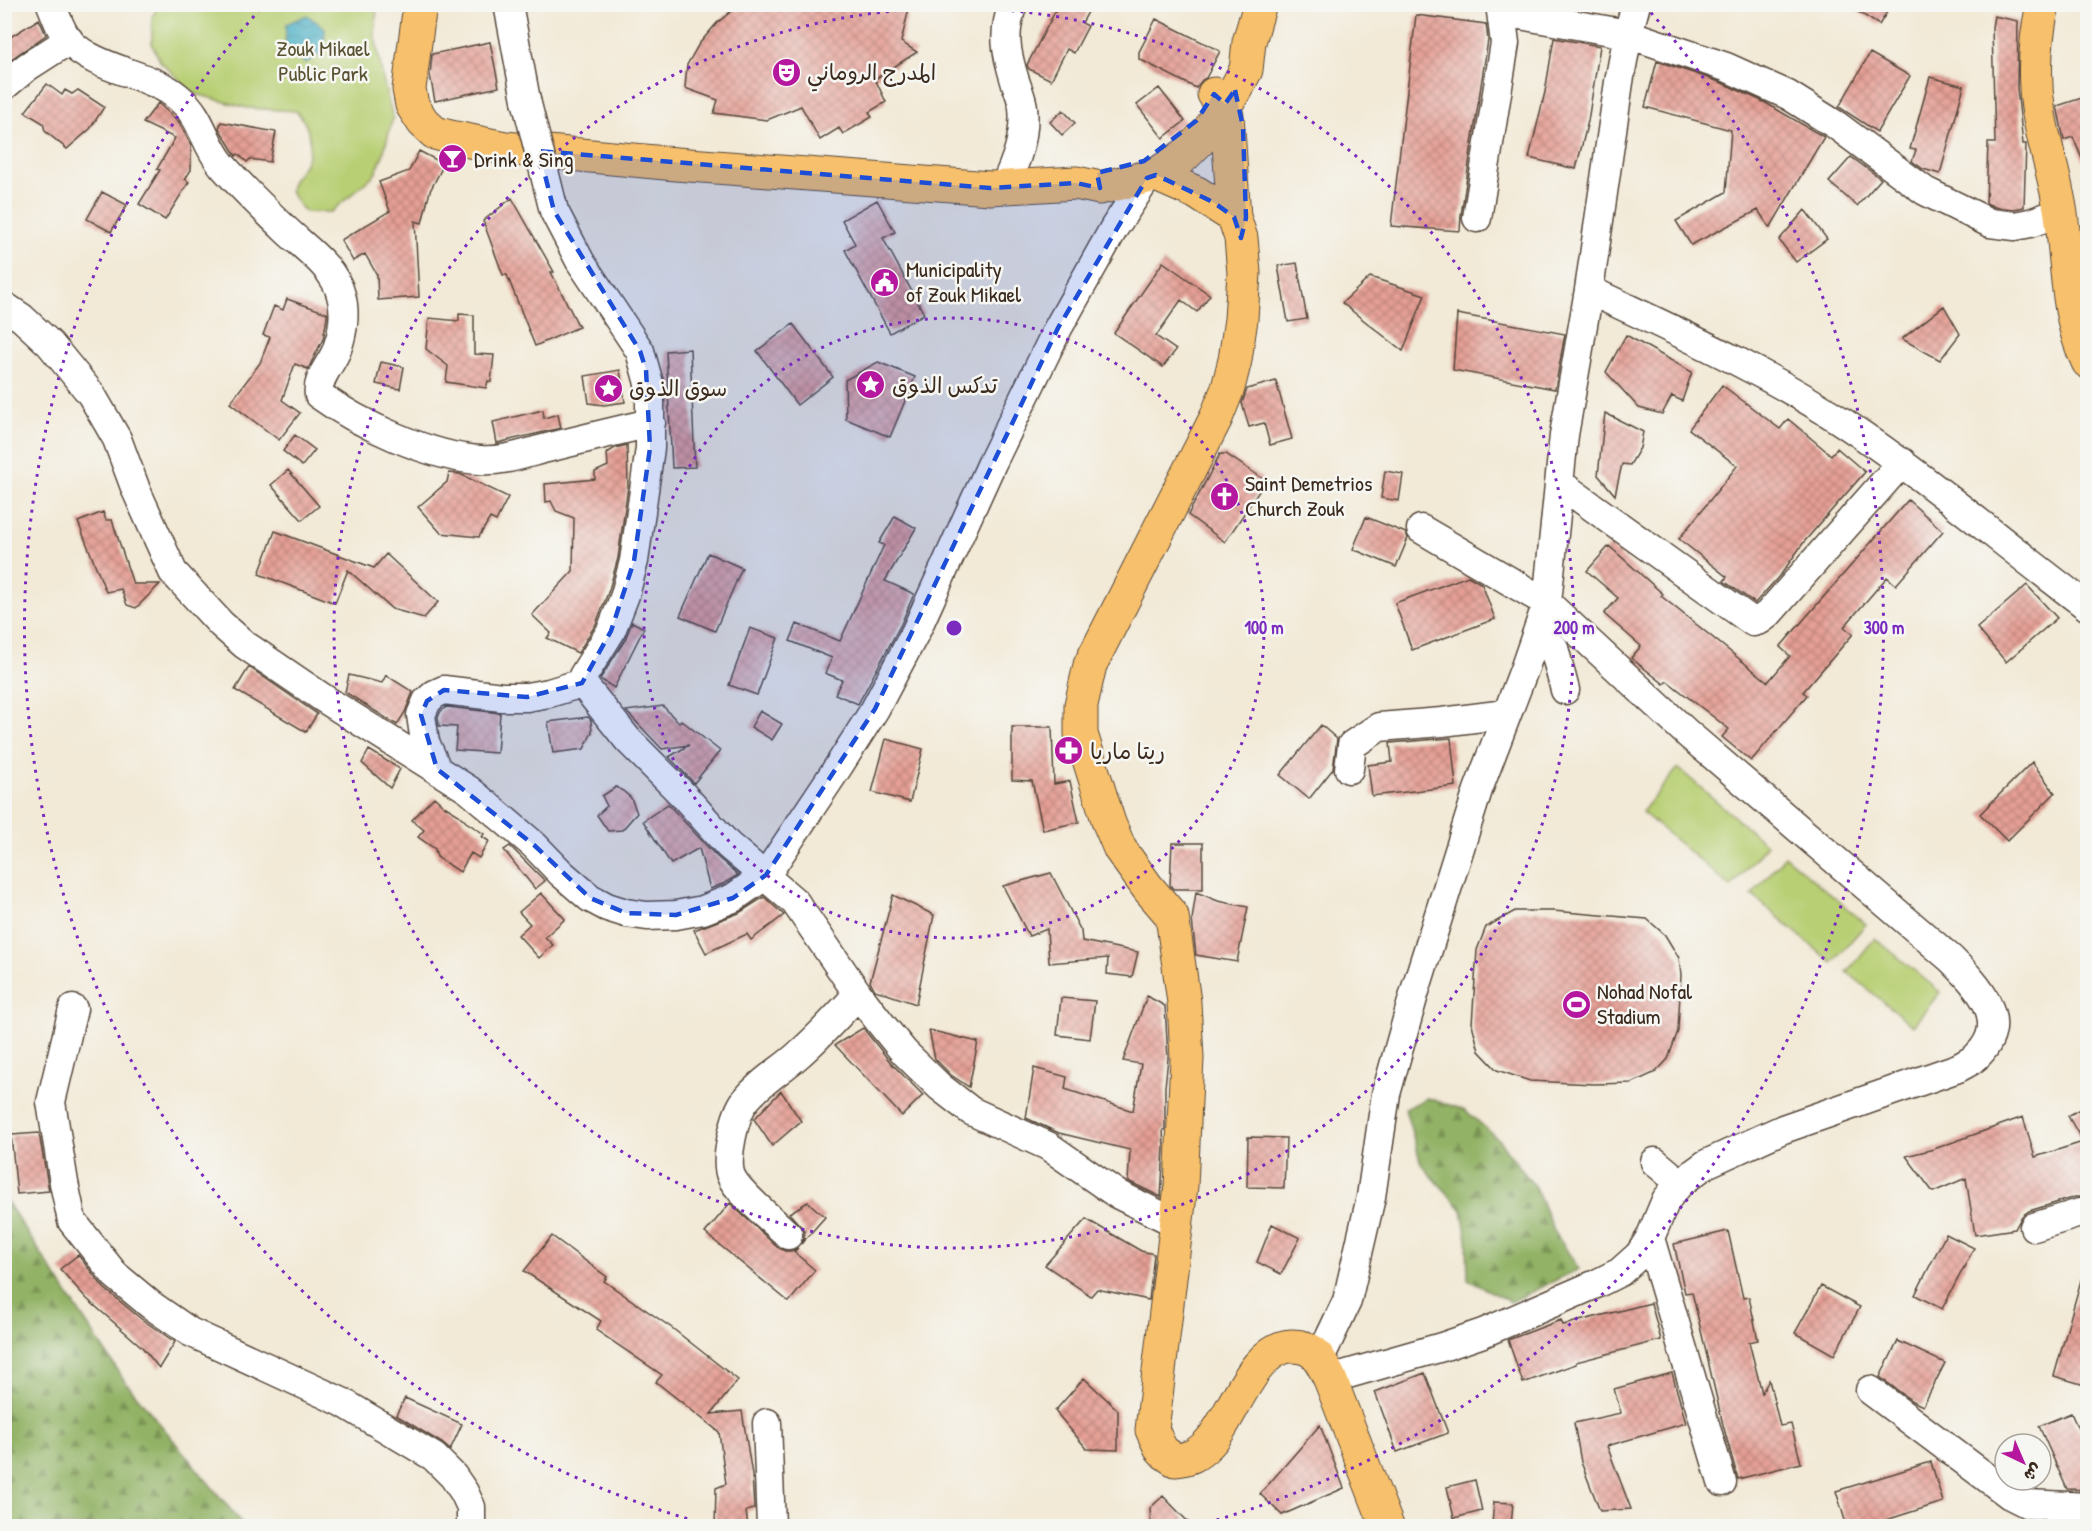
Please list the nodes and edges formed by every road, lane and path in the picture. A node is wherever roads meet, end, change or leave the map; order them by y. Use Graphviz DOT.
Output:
graph roads {
  1 [pos="51,4"];
  2 [pos="420,4"];
  3 [pos="508,4"];
  4 [pos="1013,4"];
  5 [pos="1260,4"];
  6 [pos="1636,4"];
  7 [pos="2043,4"];
  8 [pos="1501,8"];
  9 [pos="1628,34"];
  10 [pos="69,40"];
  11 [pos="4,86"];
  12 [pos="1224,91"];
  13 [pos="1151,177"];
  14 [pos="1091,181"];
  15 [pos="1004,187"];
  16 [pos="2061,212"];
  17 [pos="1477,218"];
  18 [pos="1237,227"];
  19 [pos="1114,228"];
  20 [pos="1589,290"];
  21 [pos="4,306"];
  22 [pos="2088,362"];
  23 [pos="651,423"];
  24 [pos="1902,462"];
  25 [pos="1559,483"];
  26 [pos="1421,529"];
  27 [pos="1547,603"];
  28 [pos="2088,607"];
  29 [pos="1536,637"];
  30 [pos="582,683"];
  31 [pos="1565,690"];
  32 [pos="1506,714"];
  33 [pos="1349,769"];
  34 [pos="437,770"];
  35 [pos="766,875"];
  36 [pos="858,994"];
  37 [pos="73,1009"];
  38 [pos="1384,1109"];
  39 [pos="1397,1155"];
  40 [pos="1655,1162"];
  41 [pos="1680,1183"];
  42 [pos="2088,1213"];
  43 [pos="1178,1224"];
  44 [pos="2034,1227"];
  45 [pos="788,1235"];
  46 [pos="1650,1238"];
  47 [pos="1325,1368"];
  48 [pos="1870,1390"];
  49 [pos="767,1423"];
  50 [pos="1722,1482"];
  51 [pos="2088,1507"];
  52 [pos="471,1527"];
  53 [pos="771,1527"];
  54 [pos="1387,1527"];
  1 -- 10 [label="street"];
  2 -- 15 [label="main road"];
  3 -- 23 [label="street, bridge"];
  4 -- 15 [label="street"];
  5 -- 12 [label="main road"];
  6 -- 9 [label="street"];
  7 -- 16 [label="main road"];
  8 -- 9 [label="street"];
  8 -- 17 [label="street"];
  9 -- 16 [label="street"];
  9 -- 20 [label="street"];
  10 -- 11 [label="street"];
  10 -- 23 [label="street"];
  12 -- 13 [label="main road"];
  12 -- 14 [label="main road"];
  12 -- 18 [label="main road"];
  13 -- 14 [label="main road"];
  13 -- 18 [label="main road"];
  13 -- 19 [label="street"];
  14 -- 15 [label="main road"];
  14 -- 19 [label="street"];
  16 -- 22 [label="main road"];
  18 -- 43 [label="main road"];
  19 -- 35 [label="street"];
  20 -- 24 [label="street"];
  20 -- 25 [label="street"];
  21 -- 34 [label="street"];
  23 -- 30 [label="street"];
  24 -- 25 [label="street"];
  24 -- 28 [label="street"];
  25 -- 27 [label="street"];
  26 -- 27 [label="street"];
  27 -- 29 [label="street"];
  27 -- 41 [label="street"];
  29 -- 31 [label="street"];
  29 -- 32 [label="street"];
  30 -- 34 [label="street"];
  30 -- 35 [label="street"];
  32 -- 33 [label="street"];
  32 -- 38 [label="street"];
  34 -- 35 [label="street"];
  35 -- 36 [label="street"];
  36 -- 43 [label="street"];
  36 -- 45 [label="street"];
  37 -- 52 [label="street"];
  38 -- 39 [label="street"];
  38 -- 47 [label="street"];
  40 -- 41 [label="street"];
  41 -- 46 [label="street"];
  42 -- 44 [label="street"];
  43 -- 47 [label="main road"];
  46 -- 47 [label="street"];
  46 -- 50 [label="street"];
  47 -- 54 [label="main road"];
  48 -- 51 [label="street"];
  49 -- 53 [label="street"];
}
